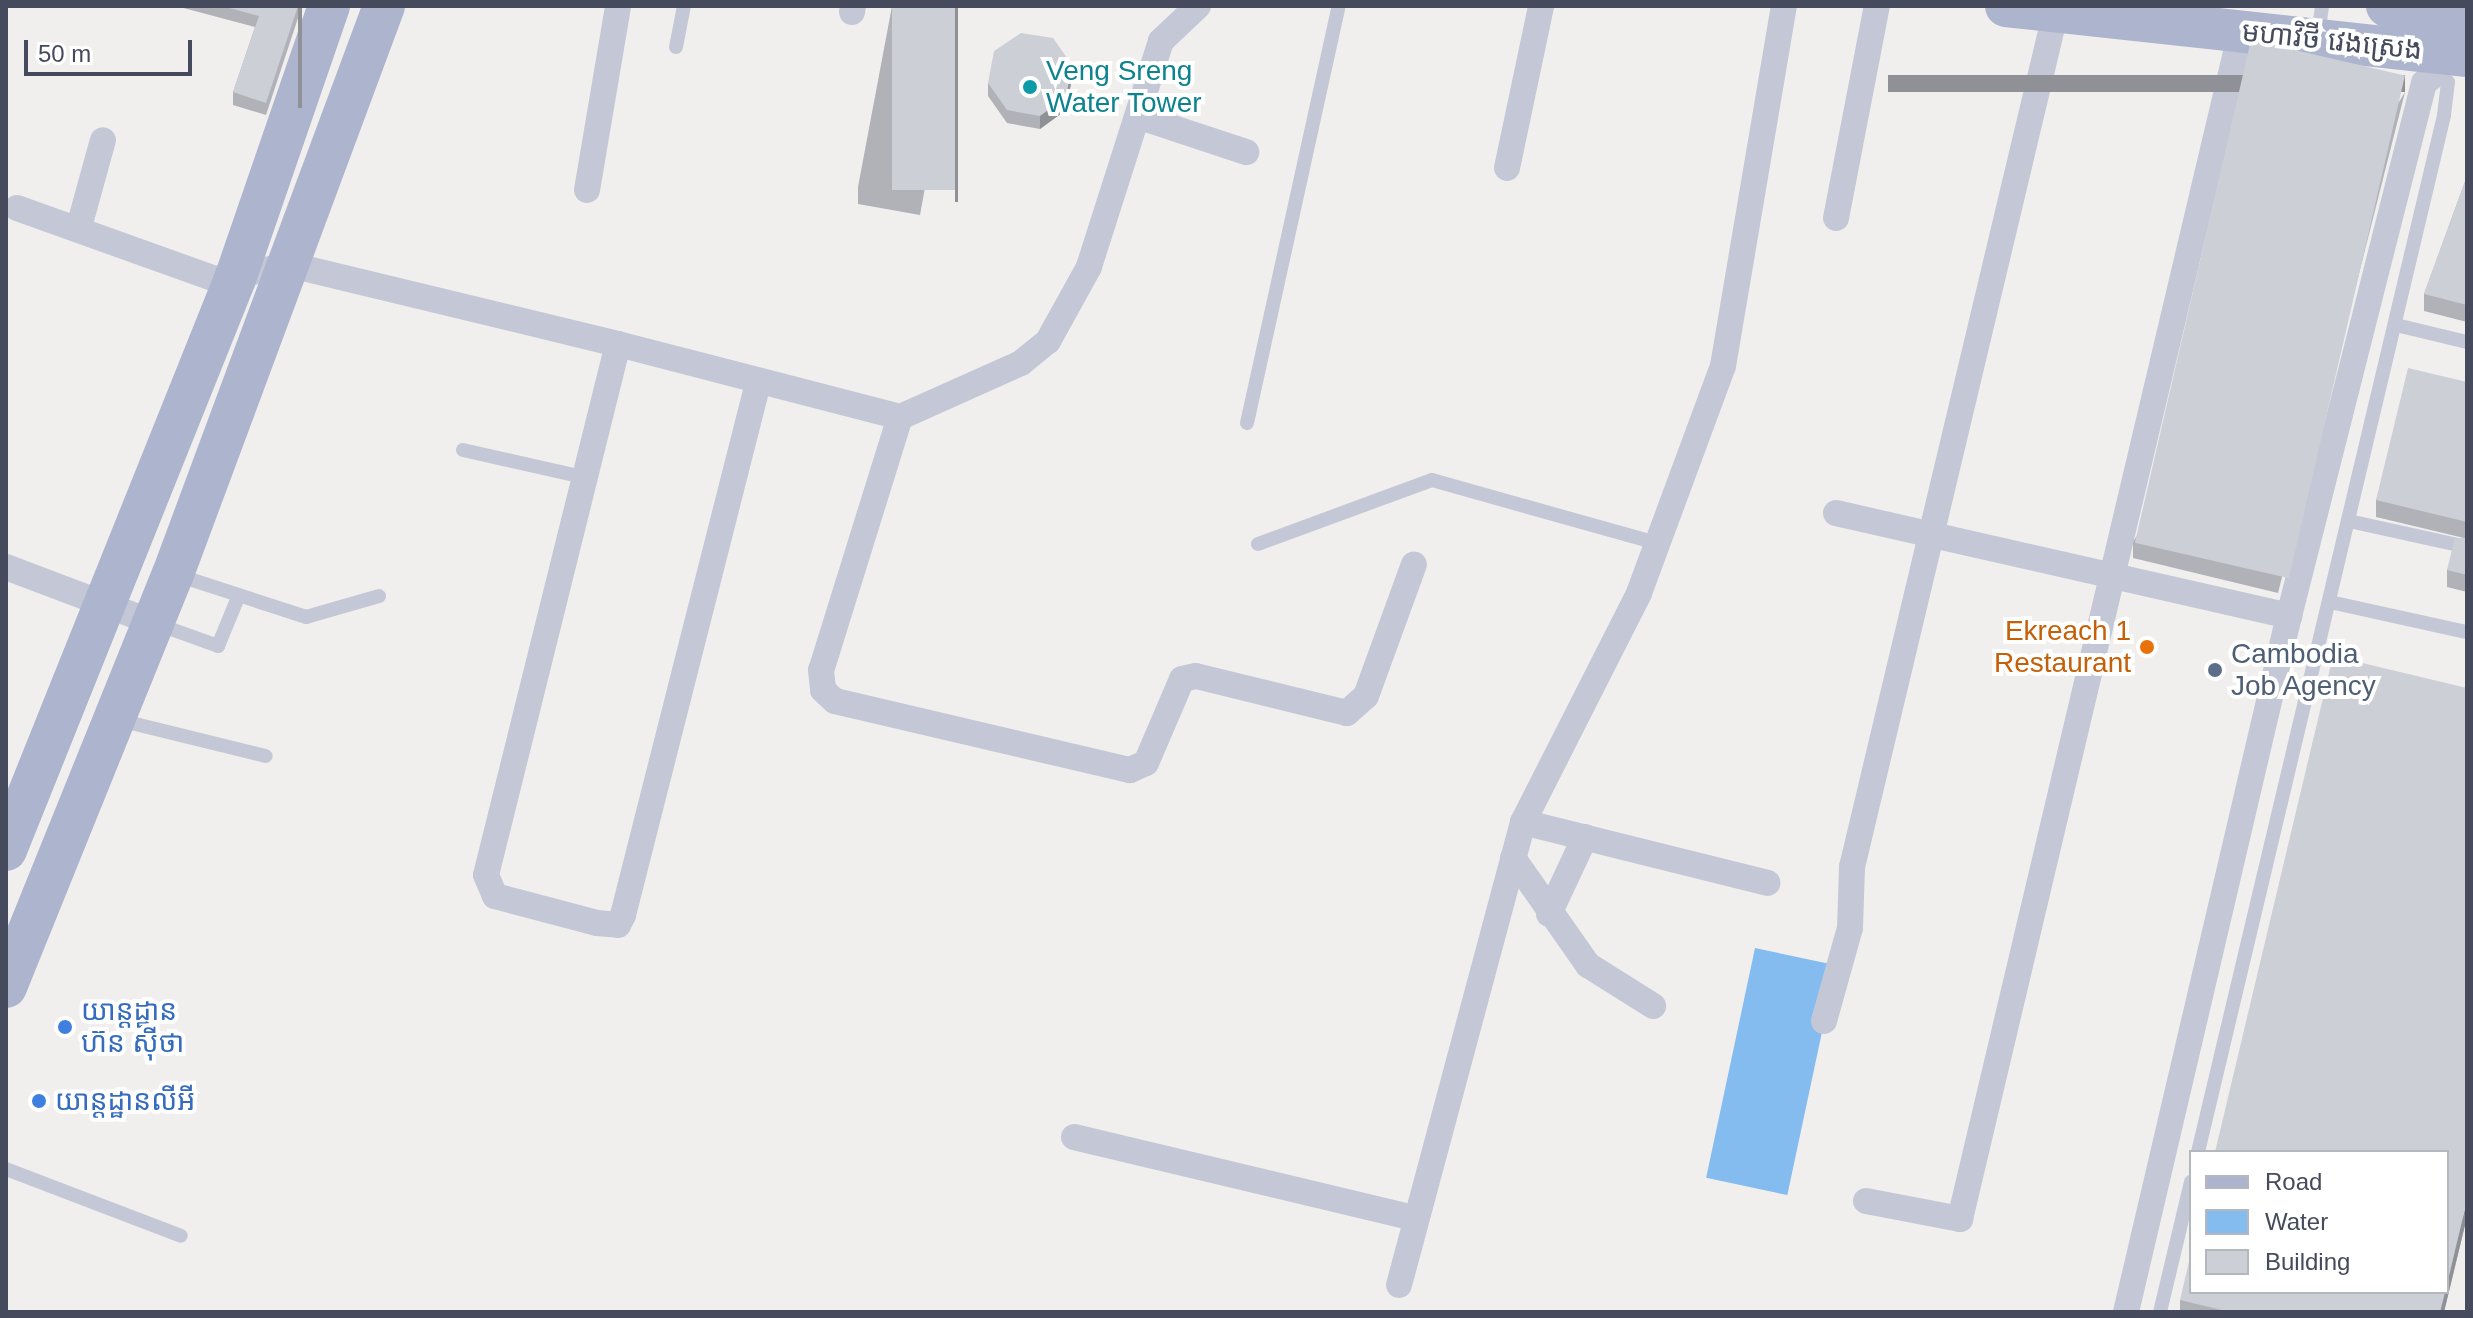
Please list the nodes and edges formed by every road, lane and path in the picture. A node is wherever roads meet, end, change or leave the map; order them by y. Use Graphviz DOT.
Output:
graph roads {
  1 [pos="329,6"];
  2 [pos="384,6"];
  3 [pos="618,6"];
  4 [pos="684,6"];
  5 [pos="1198,6"];
  6 [pos="1339,6"];
  7 [pos="1541,6"];
  8 [pos="1784,6"];
  9 [pos="1877,6"];
  10 [pos="2006,6"];
  11 [pos="2387,6"];
  12 [pos="2056,11"];
  13 [pos="2458,14"];
  14 [pos="2320,23"];
  15 [pos="2241,31"];
  16 [pos="676,47"];
  17 [pos="2449,61"];
  18 [pos="1140,117"];
  19 [pos="103,140"];
  20 [pos="1246,152"];
  21 [pos="1507,168"];
  22 [pos="587,190"];
  23 [pos="17,208"];
  24 [pos="1836,218"];
  25 [pos="79,227"];
  26 [pos="291,265"];
  27 [pos="235,279"];
  28 [pos="2396,325"];
  29 [pos="2467,342"];
  30 [pos="618,344"];
  31 [pos="758,383"];
  32 [pos="900,417"];
  33 [pos="1247,423"];
  34 [pos="463,450"];
  35 [pos="583,477"];
  36 [pos="1836,513"];
  37 [pos="2349,521"];
  38 [pos="1928,534"];
  39 [pos="1258,544"];
  40 [pos="1659,544"];
  41 [pos="2467,547"];
  42 [pos="1414,564"];
  43 [pos="6,567"];
  44 [pos="173,574"];
  45 [pos="2116,578"];
  46 [pos="239,595"];
  47 [pos="379,596"];
  48 [pos="2330,602"];
  49 [pos="108,604"];
  50 [pos="2289,616"];
  51 [pos="154,623"];
  52 [pos="2467,632"];
  53 [pos="115,719"];
  54 [pos="266,756"];
  55 [pos="13,809"];
  56 [pos="1523,822"];
  57 [pos="1585,837"];
  58 [pos="6,850"];
  59 [pos="1513,858"];
  60 [pos="1767,883"];
  61 [pos="1549,914"];
  62 [pos="6,987"];
  63 [pos="1653,1006"];
  64 [pos="1824,1021"];
  65 [pos="1074,1137"];
  66 [pos="2198,1150"];
  67 [pos="6,1169"];
  68 [pos="2189,1190"];
  69 [pos="1866,1201"];
  70 [pos="1415,1218"];
  71 [pos="181,1236"];
  72 [pos="1399,1285"];
  73 [pos="2126,1312"];
  74 [pos="2160,1312"];
  1 -- 27 [label="main road"];
  2 -- 26 [label="main road"];
  3 -- 22 [label="street"];
  4 -- 16 [label="lane"];
  5 -- 18 [label="street"];
  6 -- 33 [label="lane"];
  7 -- 21 [label="street"];
  8 -- 40 [label="street"];
  9 -- 24 [label="street"];
  10 -- 12 [label="main road, មហាវិថី វេងស្រេង"];
  11 -- 13 [label="main road, មហាវិថី វេងស្រេង"];
  12 -- 15 [label="main road, មហាវិថី វេងស្រេង"];
  12 -- 38 [label="street"];
  13 -- 17 [label="street"];
  14 -- 15 [label="main road, មហាវិថី វេងស្រេង"];
  14 -- 17 [label="main road, មហាវិថី វេងស្រេង"];
  15 -- 45 [label="street"];
  17 -- 28 [label="lane"];
  17 -- 50 [label="street"];
  18 -- 20 [label="street"];
  18 -- 32 [label="street"];
  19 -- 25 [label="street"];
  23 -- 25 [label="street"];
  25 -- 27 [label="street"];
  26 -- 27 [label="street"];
  26 -- 30 [label="street"];
  26 -- 44 [label="main road"];
  27 -- 49 [label="main road"];
  28 -- 29 [label="lane"];
  28 -- 37 [label="lane"];
  30 -- 31 [label="street"];
  30 -- 35 [label="street"];
  31 -- 32 [label="street"];
  31 -- 35 [label="street"];
  32 -- 42 [label="street"];
  34 -- 35 [label="lane"];
  36 -- 38 [label="street"];
  37 -- 41 [label="lane"];
  37 -- 48 [label="lane"];
  38 -- 45 [label="street"];
  38 -- 64 [label="street"];
  39 -- 40 [label="lane"];
  40 -- 56 [label="street"];
  43 -- 49 [label="street"];
  44 -- 46 [label="lane"];
  44 -- 51 [label="main road"];
  45 -- 50 [label="street"];
  45 -- 69 [label="street"];
  46 -- 47 [label="lane"];
  46 -- 51 [label="lane"];
  48 -- 52 [label="lane"];
  48 -- 66 [label="lane"];
  49 -- 51 [label="street"];
  49 -- 55 [label="main road"];
  50 -- 73 [label="street"];
  51 -- 53 [label="main road"];
  53 -- 54 [label="lane"];
  53 -- 62 [label="main road"];
  55 -- 58 [label="main road"];
  56 -- 57 [label="street"];
  56 -- 59 [label="street"];
  57 -- 60 [label="street"];
  57 -- 61 [label="street"];
  59 -- 61 [label="street"];
  59 -- 70 [label="street"];
  61 -- 63 [label="street"];
  65 -- 70 [label="street"];
  67 -- 71 [label="lane"];
  68 -- 74 [label="lane"];
  70 -- 72 [label="street"];
}
